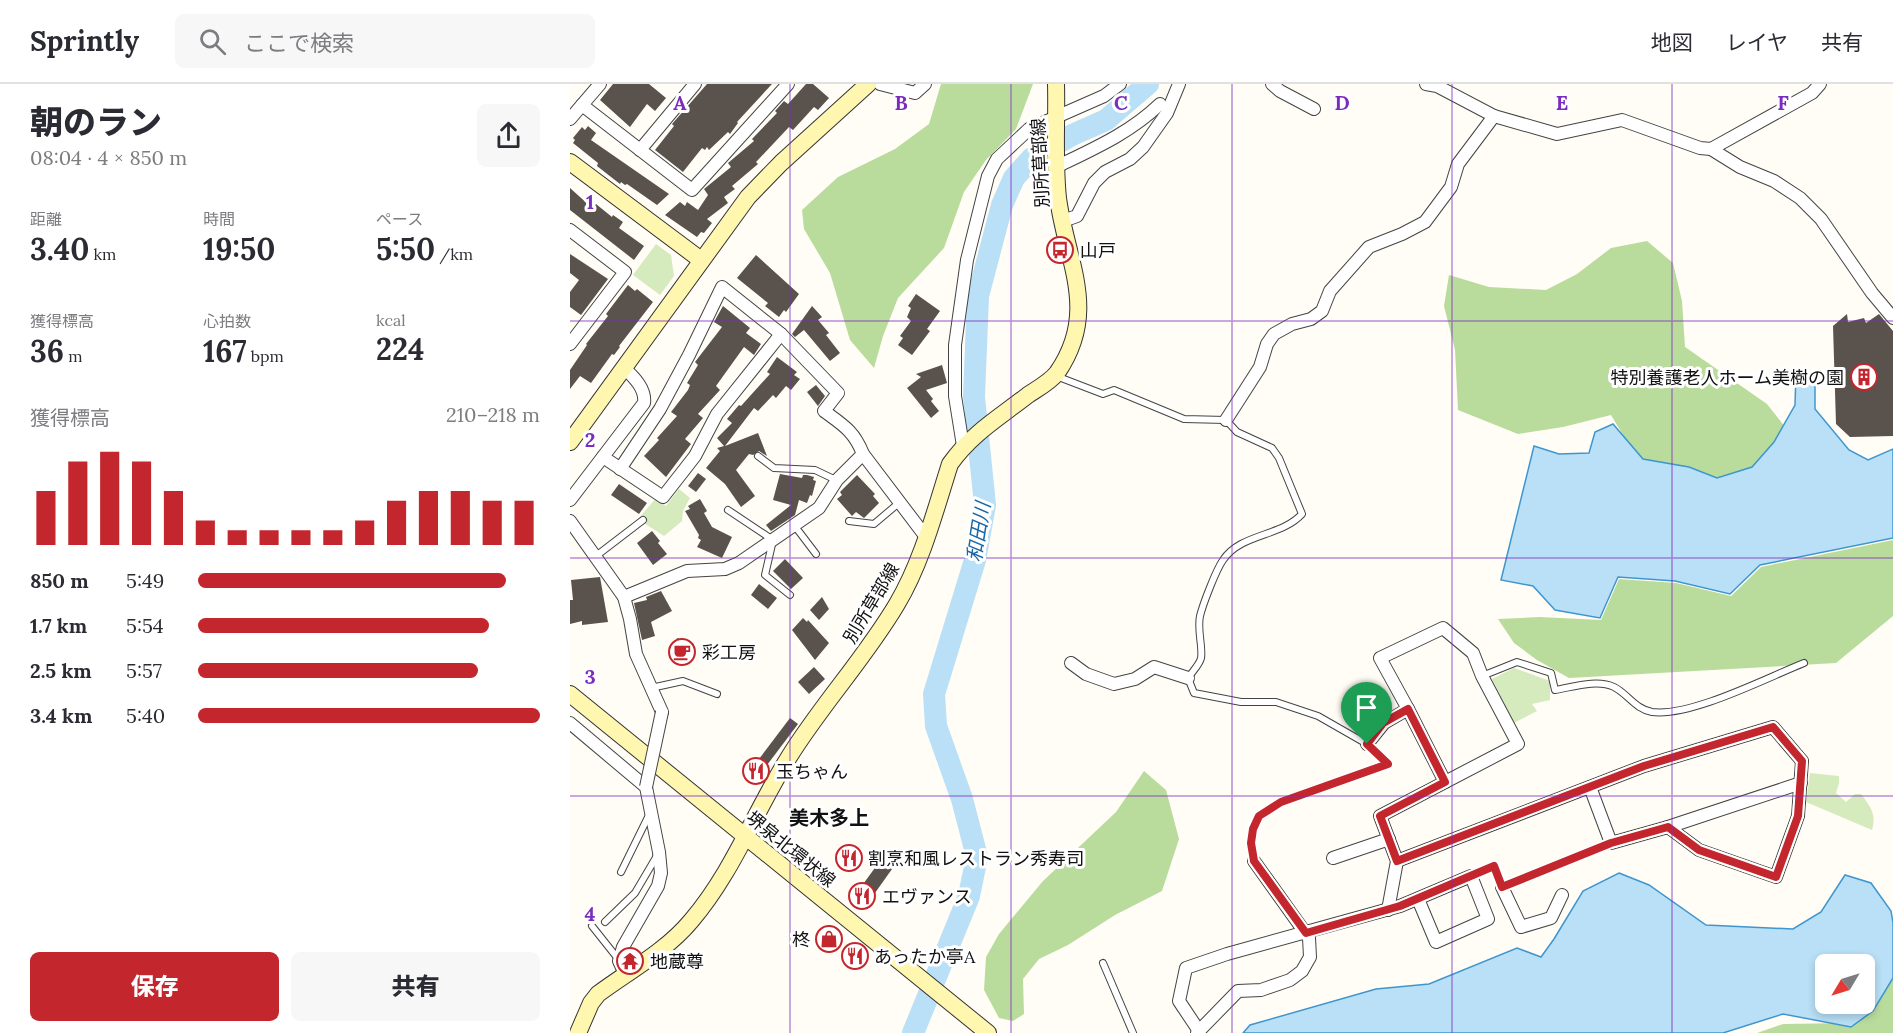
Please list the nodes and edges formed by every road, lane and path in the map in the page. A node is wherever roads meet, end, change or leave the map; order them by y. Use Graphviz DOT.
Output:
graph roads {
  1 [pos="600,84"];
  2 [pos="695,84"];
  3 [pos="788,84"];
  4 [pos="868,84"];
  5 [pos="880,84"];
  6 [pos="925,84"];
  7 [pos="1056,84"];
  8 [pos="1119,84"];
  9 [pos="1179,84"];
  10 [pos="1272,84"];
  11 [pos="1426,84"];
  12 [pos="1820,84"];
  13 [pos="1160,104"];
  14 [pos="582,105"];
  15 [pos="1314,109"];
  16 [pos="1494,116"];
  17 [pos="1057,118"];
  18 [pos="570,119"];
  19 [pos="1711,149"];
  20 [pos="640,150"];
  21 [pos="570,162"];
  22 [pos="1056,164"];
  23 [pos="1063,221"];
  24 [pos="570,230"];
  25 [pos="701,261"];
  26 [pos="1893,318"];
  27 [pos="781,334"];
  28 [pos="570,344"];
  29 [pos="624,368"];
  30 [pos="1055,376"];
  31 [pos="1226,420"];
  32 [pos="570,442"];
  33 [pos="965,444"];
  34 [pos="863,454"];
  35 [pos="758,456"];
  36 [pos="603,457"];
  37 [pos="620,469"];
  38 [pos="837,480"];
  39 [pos="570,500"];
  40 [pos="901,502"];
  41 [pos="728,510"];
  42 [pos="643,520"];
  43 [pos="570,521"];
  44 [pos="849,521"];
  45 [pos="794,525"];
  46 [pos="926,537"];
  47 [pos="773,540"];
  48 [pos="816,554"];
  49 [pos="595,557"];
  50 [pos="790,595"];
  51 [pos="624,597"];
  52 [pos="1071,663"];
  53 [pos="1804,663"];
  54 [pos="1482,676"];
  55 [pos="1188,678"];
  56 [pos="651,688"];
  57 [pos="570,694"];
  58 [pos="717,694"];
  59 [pos="1408,709"];
  60 [pos="570,723"];
  61 [pos="1367,744"];
  62 [pos="1445,782"];
  63 [pos="1802,783"];
  64 [pos="646,787"];
  65 [pos="1590,787"];
  66 [pos="651,810"];
  67 [pos="1668,827"];
  68 [pos="746,837"];
  69 [pos="1389,839"];
  70 [pos="1611,843"];
  71 [pos="659,852"];
  72 [pos="1334,858"];
  73 [pos="1254,861"];
  74 [pos="1397,861"];
  75 [pos="621,872"];
  76 [pos="1472,876"];
  77 [pos="1502,887"];
  78 [pos="1562,895"];
  79 [pos="1418,899"];
  80 [pos="1388,910"];
  81 [pos="605,922"];
  82 [pos="592,926"];
  83 [pos="1306,933"];
  84 [pos="1103,963"];
  85 [pos="622,967"];
  86 [pos="1198,1032"];
  87 [pos="578,1033"];
  88 [pos="988,1033"];
  89 [pos="1134,1033"];
  1 -- 14 [label="street"];
  2 -- 20 [label="street"];
  3 -- 20 [label="street"];
  4 -- 25 [label="main road"];
  5 -- 6 [label="street"];
  7 -- 17 [label="main road, 別所草部線"];
  8 -- 17 [label="street"];
  9 -- 23 [label="street"];
  10 -- 15 [label="street"];
  11 -- 16 [label="street"];
  12 -- 19 [label="street"];
  13 -- 22 [label="street"];
  14 -- 18 [label="street"];
  14 -- 20 [label="street"];
  16 -- 19 [label="street"];
  16 -- 31 [label="street"];
  17 -- 22 [label="main road, 別所草部線"];
  17 -- 33 [label="street"];
  19 -- 26 [label="street"];
  21 -- 25 [label="main road"];
  22 -- 23 [label="main road, 別所草部線"];
  23 -- 30 [label="main road, 別所草部線"];
  24 -- 28 [label="street"];
  25 -- 29 [label="main road"];
  27 -- 34 [label="street"];
  27 -- 37 [label="street"];
  27 -- 37 [label="street"];
  29 -- 32 [label="main road"];
  29 -- 36 [label="street"];
  30 -- 31 [label="lane"];
  30 -- 33 [label="main road, 別所草部線"];
  31 -- 55 [label="lane"];
  33 -- 46 [label="main road, 別所草部線"];
  34 -- 38 [label="street"];
  34 -- 40 [label="street"];
  35 -- 38 [label="lane"];
  36 -- 37 [label="street"];
  36 -- 39 [label="street"];
  38 -- 45 [label="street"];
  40 -- 44 [label="lane"];
  40 -- 46 [label="street"];
  41 -- 47 [label="lane"];
  42 -- 49 [label="lane"];
  43 -- 49 [label="street"];
  45 -- 47 [label="street"];
  45 -- 48 [label="lane"];
  46 -- 68 [label="main road, 別所草部線"];
  47 -- 50 [label="lane"];
  47 -- 51 [label="street"];
  49 -- 51 [label="street"];
  51 -- 56 [label="street"];
  52 -- 55 [label="street"];
  53 -- 54 [label="lane"];
  54 -- 59 [label="street"];
  54 -- 62 [label="street"];
  55 -- 61 [label="lane"];
  56 -- 58 [label="lane"];
  56 -- 64 [label="street, bridge"];
  57 -- 68 [label="main road, 堺泉北環状線"];
  59 -- 61 [label="street"];
  59 -- 62 [label="street"];
  60 -- 64 [label="street"];
  61 -- 73 [label="lane"];
  62 -- 69 [label="street"];
  63 -- 65 [label="street"];
  63 -- 67 [label="street"];
  63 -- 67 [label="street"];
  64 -- 66 [label="street"];
  65 -- 70 [label="street"];
  65 -- 74 [label="street"];
  66 -- 71 [label="street"];
  66 -- 75 [label="lane"];
  67 -- 70 [label="street"];
  68 -- 85 [label="main road, 別所草部線"];
  68 -- 88 [label="main road, 堺泉北環状線"];
  69 -- 72 [label="street"];
  69 -- 74 [label="street"];
  70 -- 77 [label="lane"];
  71 -- 81 [label="lane"];
  71 -- 85 [label="street"];
  73 -- 83 [label="street"];
  74 -- 80 [label="street"];
  76 -- 77 [label="lane"];
  76 -- 79 [label="street"];
  76 -- 79 [label="street"];
  77 -- 78 [label="street"];
  79 -- 80 [label="street"];
  80 -- 83 [label="street"];
  82 -- 85 [label="lane"];
  83 -- 86 [label="street"];
  83 -- 86 [label="street"];
  84 -- 89 [label="lane"];
  85 -- 87 [label="main road, 別所草部線"];
}
